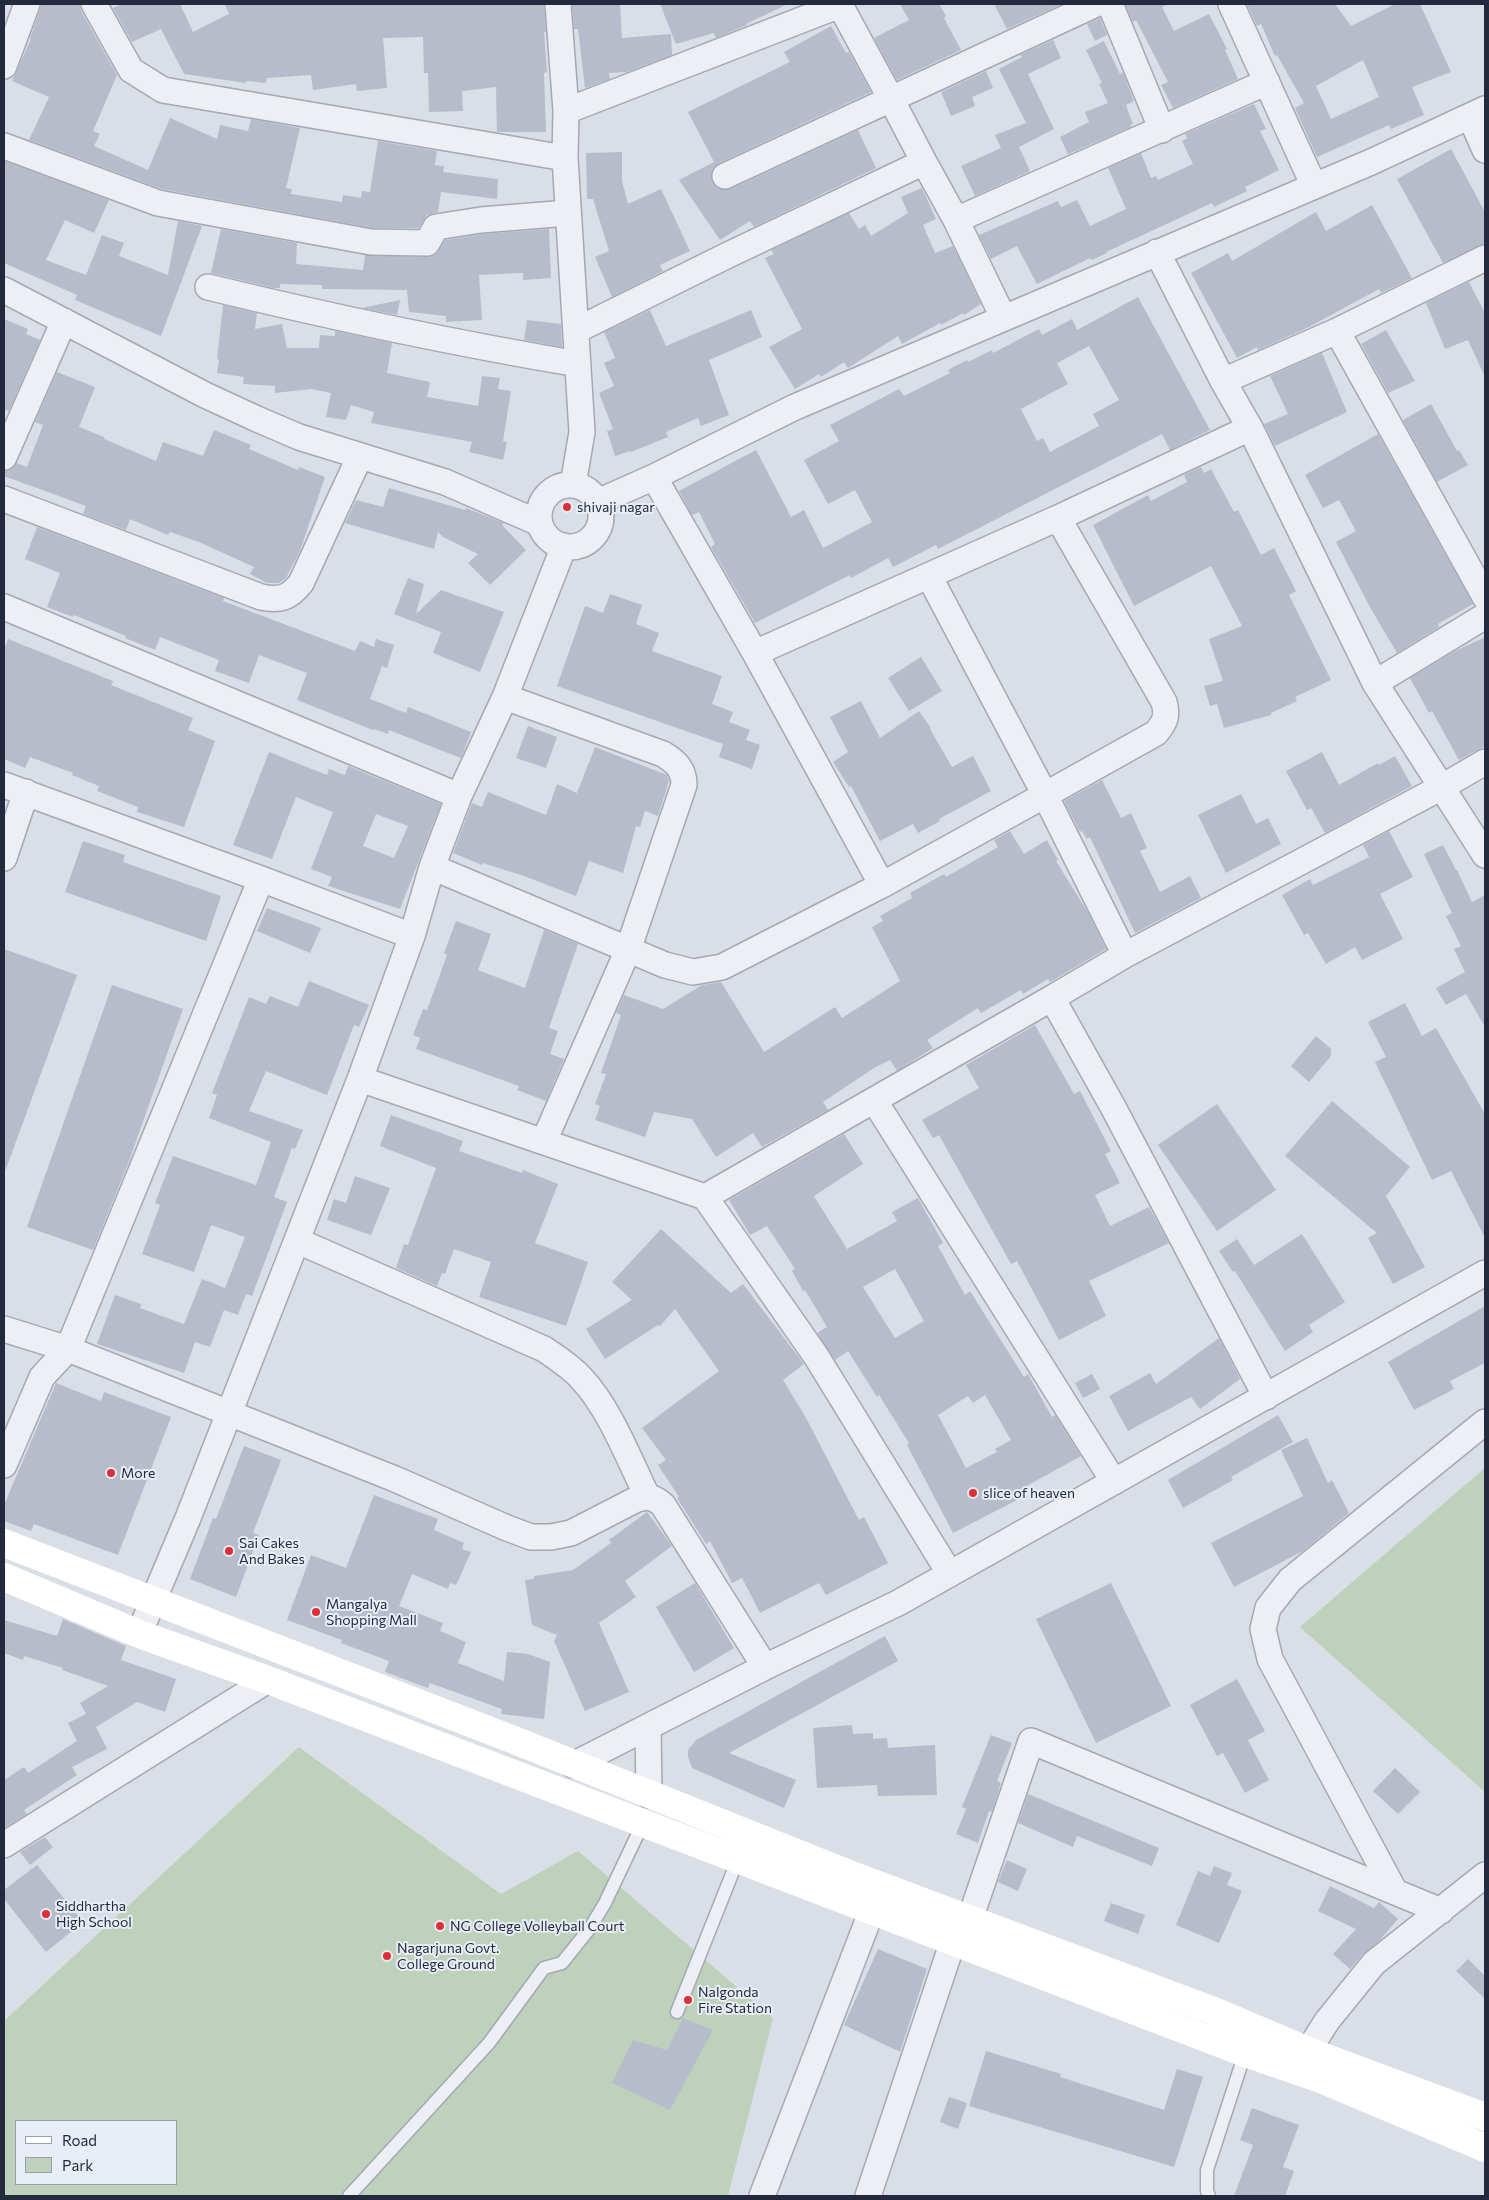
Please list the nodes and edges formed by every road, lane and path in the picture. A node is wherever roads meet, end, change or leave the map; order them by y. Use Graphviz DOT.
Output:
graph roads {
  1 [pos="96,4"];
  2 [pos="558,4"];
  3 [pos="842,4"];
  4 [pos="1096,4"];
  5 [pos="1110,4"];
  6 [pos="1232,4"];
  7 [pos="17,11"];
  8 [pos="4,66"];
  9 [pos="1267,82"];
  10 [pos="890,99"];
  11 [pos="566,111"];
  12 [pos="1477,113"];
  13 [pos="1162,130"];
  14 [pos="4,146"];
  15 [pos="1485,150"];
  16 [pos="564,158"];
  17 [pos="924,162"];
  18 [pos="725,176"];
  19 [pos="1314,186"];
  20 [pos="568,213"];
  21 [pos="956,220"];
  22 [pos="1157,252"];
  23 [pos="1485,258"];
  24 [pos="208,287"];
  25 [pos="4,290"];
  26 [pos="1004,317"];
  27 [pos="64,321"];
  28 [pos="577,330"];
  29 [pos="1336,331"];
  30 [pos="578,364"];
  31 [pos="1223,381"];
  32 [pos="1250,428"];
  33 [pos="360,456"];
  34 [pos="4,457"];
  35 [pos="654,477"];
  36 [pos="572,485"];
  37 [pos="4,499"];
  38 [pos="598,502"];
  39 [pos="1058,518"];
  40 [pos="540,523"];
  41 [pos="564,546"];
  42 [pos="929,576"];
  43 [pos="1485,597"];
  44 [pos="4,608"];
  45 [pos="1485,616"];
  46 [pos="755,653"];
  47 [pos="1375,682"];
  48 [pos="505,697"];
  49 [pos="1485,762"];
  50 [pos="1442,787"];
  51 [pos="15,788"];
  52 [pos="1045,795"];
  53 [pos="459,796"];
  54 [pos="1485,855"];
  55 [pos="4,858"];
  56 [pos="432,867"];
  57 [pos="261,879"];
  58 [pos="882,885"];
  59 [pos="412,936"];
  60 [pos="628,950"];
  61 [pos="1125,955"];
  62 [pos="1052,998"];
  63 [pos="360,1078"];
  64 [pos="874,1100"];
  65 [pos="544,1141"];
  66 [pos="706,1197"];
  67 [pos="298,1242"];
  68 [pos="1485,1273"];
  69 [pos="4,1329"];
  70 [pos="68,1349"];
  71 [pos="1266,1396"];
  72 [pos="230,1414"];
  73 [pos="1485,1422"];
  74 [pos="4,1465"];
  75 [pos="1114,1482"];
  76 [pos="647,1496"];
  77 [pos="4,1544"];
  78 [pos="950,1574"];
  79 [pos="4,1577"];
  80 [pos="153,1600"];
  81 [pos="139,1634"];
  82 [pos="765,1667"];
  83 [pos="268,1680"];
  84 [pos="648,1727"];
  85 [pos="574,1765"];
  86 [pos="649,1795"];
  87 [pos="643,1823"];
  88 [pos="4,1845"];
  89 [pos="738,1859"];
  90 [pos="1485,1875"];
  91 [pos="1395,1892"];
  92 [pos="872,1910"];
  93 [pos="1441,1911"];
  94 [pos="970,1919"];
  95 [pos="953,1941"];
  96 [pos="677,2012"];
  97 [pos="1308,2051"];
  98 [pos="1245,2053"];
  99 [pos="1485,2117"];
  100 [pos="1485,2148"];
  101 [pos="349,2196"];
  102 [pos="762,2196"];
  103 [pos="868,2196"];
  104 [pos="1209,2196"];
  1 -- 16 [label="street"];
  2 -- 11 [label="street"];
  3 -- 10 [label="street"];
  3 -- 11 [label="street"];
  4 -- 10 [label="street"];
  5 -- 13 [label="street"];
  6 -- 9 [label="street"];
  7 -- 8 [label="street"];
  9 -- 13 [label="street"];
  9 -- 19 [label="street"];
  10 -- 17 [label="street"];
  10 -- 18 [label="street"];
  11 -- 16 [label="street"];
  12 -- 15 [label="street"];
  12 -- 19 [label="street"];
  13 -- 21 [label="street"];
  14 -- 20 [label="street"];
  16 -- 20 [label="street"];
  17 -- 21 [label="street"];
  17 -- 28 [label="street"];
  19 -- 22 [label="street"];
  20 -- 28 [label="street"];
  21 -- 26 [label="street"];
  22 -- 26 [label="street"];
  22 -- 31 [label="street"];
  23 -- 29 [label="street"];
  24 -- 30 [label="street"];
  25 -- 27 [label="street"];
  26 -- 35 [label="street"];
  27 -- 33 [label="street"];
  27 -- 34 [label="street"];
  28 -- 30 [label="street"];
  29 -- 31 [label="street"];
  29 -- 43 [label="street"];
  30 -- 36 [label="street"];
  31 -- 32 [label="street"];
  32 -- 39 [label="street"];
  32 -- 47 [label="street"];
  33 -- 37 [label="street"];
  33 -- 40 [label="street"];
  35 -- 38 [label="street"];
  35 -- 46 [label="street"];
  36 -- 38 [label="street"];
  36 -- 40 [label="street"];
  38 -- 41 [label="street"];
  39 -- 42 [label="street"];
  39 -- 52 [label="street"];
  40 -- 41 [label="street"];
  41 -- 48 [label="street"];
  42 -- 46 [label="street"];
  42 -- 52 [label="street"];
  44 -- 53 [label="street"];
  45 -- 47 [label="street"];
  46 -- 58 [label="street"];
  47 -- 50 [label="street"];
  48 -- 53 [label="street"];
  48 -- 60 [label="street"];
  49 -- 50 [label="street"];
  50 -- 54 [label="street"];
  50 -- 61 [label="street"];
  51 -- 55 [label="street"];
  51 -- 57 [label="street"];
  52 -- 58 [label="street"];
  52 -- 61 [label="street"];
  53 -- 56 [label="street"];
  56 -- 59 [label="street"];
  56 -- 60 [label="street"];
  57 -- 59 [label="street"];
  57 -- 70 [label="street"];
  58 -- 60 [label="street"];
  59 -- 63 [label="street"];
  60 -- 65 [label="street"];
  61 -- 62 [label="street"];
  62 -- 64 [label="street"];
  62 -- 71 [label="street"];
  63 -- 65 [label="street"];
  63 -- 67 [label="street"];
  64 -- 66 [label="street"];
  64 -- 75 [label="street"];
  65 -- 66 [label="street"];
  66 -- 78 [label="street"];
  67 -- 72 [label="street"];
  67 -- 76 [label="street"];
  68 -- 71 [label="street"];
  69 -- 70 [label="street"];
  70 -- 72 [label="street"];
  70 -- 74 [label="street"];
  71 -- 75 [label="street"];
  72 -- 76 [label="street"];
  72 -- 80 [label="street"];
  73 -- 91 [label="street"];
  75 -- 78 [label="street"];
  76 -- 82 [label="street"];
  77 -- 80 [label="main road"];
  78 -- 82 [label="street"];
  79 -- 81 [label="main road"];
  80 -- 81 [label="street"];
  80 -- 85 [label="main road"];
  81 -- 83 [label="main road"];
  82 -- 84 [label="street"];
  83 -- 87 [label="main road"];
  83 -- 88 [label="street"];
  84 -- 85 [label="street"];
  84 -- 86 [label="street"];
  85 -- 86 [label="main road"];
  86 -- 94 [label="main road"];
  87 -- 89 [label="main road"];
  87 -- 101 [label="lane"];
  89 -- 92 [label="main road"];
  89 -- 96 [label="lane"];
  90 -- 93 [label="street"];
  91 -- 93 [label="street"];
  91 -- 94 [label="street"];
  92 -- 95 [label="main road"];
  92 -- 102 [label="street"];
  93 -- 97 [label="street"];
  94 -- 97 [label="main road"];
  95 -- 98 [label="main road"];
  95 -- 103 [label="street"];
  97 -- 99 [label="main road"];
  98 -- 100 [label="main road"];
  98 -- 104 [label="lane"];
}
